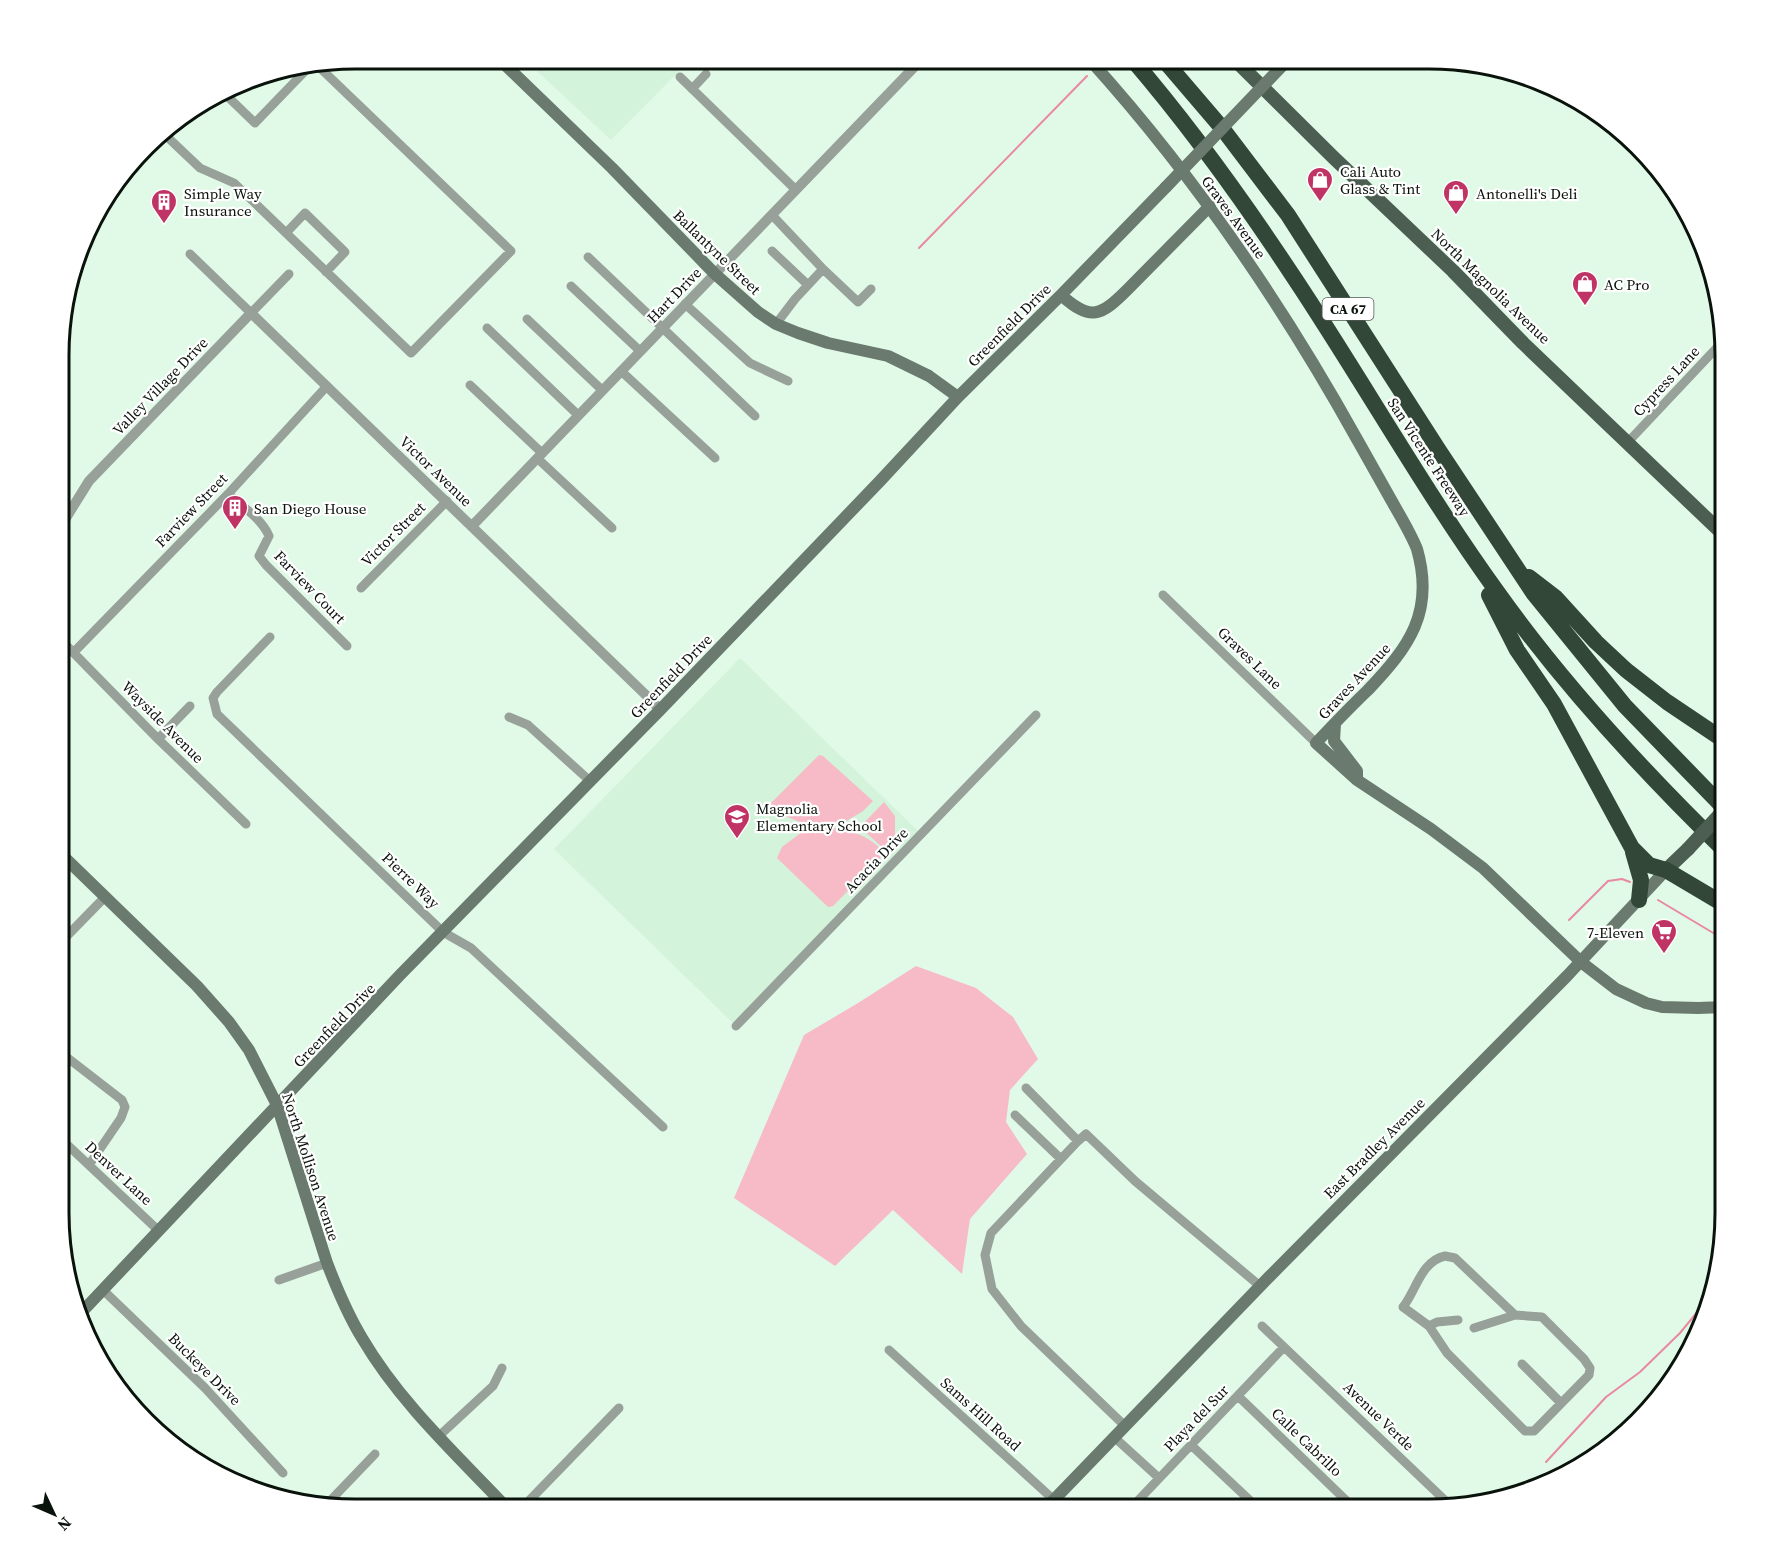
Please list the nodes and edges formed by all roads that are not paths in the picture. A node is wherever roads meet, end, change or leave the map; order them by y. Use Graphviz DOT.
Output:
graph roads {
  1 [pos="509,69"];
  2 [pos="912,69"];
  3 [pos="1098,69"];
  4 [pos="1141,69"];
  5 [pos="1172,69"];
  6 [pos="1244,69"];
  7 [pos="1279,69"];
  8 [pos="323,71"];
  9 [pos="303,73"];
  10 [pos="706,74"];
  11 [pos="680,77"];
  12 [pos="692,89"];
  13 [pos="229,98"];
  14 [pos="168,138"];
  15 [pos="796,190"];
  16 [pos="1210,206"];
  17 [pos="772,215"];
  18 [pos="286,233"];
  19 [pos="772,251"];
  20 [pos="190,254"];
  21 [pos="588,257"];
  22 [pos="823,269"];
  23 [pos="326,272"];
  24 [pos="715,273"];
  25 [pos="289,274"];
  26 [pos="808,285"];
  27 [pos="571,286"];
  28 [pos="871,289"];
  29 [pos="1061,295"];
  30 [pos="686,304"];
  31 [pos="251,313"];
  32 [pos="527,319"];
  33 [pos="776,324"];
  34 [pos="487,328"];
  35 [pos="662,328"];
  36 [pos="1715,350"];
  37 [pos="640,351"];
  38 [pos="621,371"];
  39 [pos="788,381"];
  40 [pos="470,385"];
  41 [pos="327,386"];
  42 [pos="602,390"];
  43 [pos="958,397"];
  44 [pos="578,415"];
  45 [pos="755,416"];
  46 [pos="1628,442"];
  47 [pos="539,456"];
  48 [pos="715,458"];
  49 [pos="228,494"];
  50 [pos="447,501"];
  51 [pos="69,513"];
  52 [pos="471,526"];
  53 [pos="1715,526"];
  54 [pos="612,528"];
  55 [pos="1463,543"];
  56 [pos="1518,570"];
  57 [pos="361,588"];
  58 [pos="1163,595"];
  59 [pos="270,637"];
  60 [pos="347,646"];
  61 [pos="69,647"];
  62 [pos="74,652"];
  63 [pos="190,706"];
  64 [pos="660,710"];
  65 [pos="1036,715"];
  66 [pos="509,717"];
  67 [pos="1335,724"];
  68 [pos="1715,734"];
  69 [pos="158,739"];
  70 [pos="1316,743"];
  71 [pos="1357,780"];
  72 [pos="590,781"];
  73 [pos="1715,799"];
  74 [pos="1715,820"];
  75 [pos="246,824"];
  76 [pos="1715,841"];
  77 [pos="1632,848"];
  78 [pos="69,862"];
  79 [pos="1666,870"];
  80 [pos="105,897"];
  81 [pos="1715,899"];
  82 [pos="1639,900"];
  83 [pos="442,932"];
  84 [pos="69,934"];
  85 [pos="1581,962"];
  86 [pos="1715,1007"];
  87 [pos="736,1026"];
  88 [pos="69,1059"];
  89 [pos="1026,1088"];
  90 [pos="277,1104"];
  91 [pos="1015,1115"];
  92 [pos="663,1127"];
  93 [pos="1078,1141"];
  94 [pos="69,1146"];
  95 [pos="1061,1159"];
  96 [pos="89,1165"];
  97 [pos="159,1231"];
  98 [pos="327,1263"];
  99 [pos="279,1280"];
  100 [pos="1260,1286"];
  101 [pos="103,1290"];
  102 [pos="85,1308"];
  103 [pos="1515,1315"];
  104 [pos="1458,1320"];
  105 [pos="1262,1326"];
  106 [pos="1429,1326"];
  107 [pos="1474,1328"];
  108 [pos="1284,1347"];
  109 [pos="889,1350"];
  110 [pos="1522,1364"];
  111 [pos="502,1368"];
  112 [pos="1238,1396"];
  113 [pos="1561,1403"];
  114 [pos="619,1408"];
  115 [pos="1125,1426"];
  116 [pos="439,1436"];
  117 [pos="1114,1437"];
  118 [pos="1191,1445"];
  119 [pos="375,1454"];
  120 [pos="283,1473"];
  121 [pos="1159,1478"];
  122 [pos="333,1498"];
  123 [pos="1442,1498"];
  124 [pos="499,1499"];
  125 [pos="531,1499"];
  126 [pos="1053,1499"];
  127 [pos="1055,1499"];
  128 [pos="1141,1499"];
  129 [pos="1248,1499"];
  130 [pos="1345,1499"];
  1 -- 24 [label="main road, Ballantyne Street"];
  2 -- 15 [label="street, Hart Drive"];
  3 -- 16 [label="main road, Graves Avenue"];
  4 -- 55 [label="highway, San Vicente Freeway / CA 67"];
  5 -- 56 [label="highway, San Vicente Freeway / CA 67"];
  6 -- 46 [label="main road, North Magnolia Avenue"];
  7 -- 29 [label="main road, Greenfield Drive, bridge"];
  8 -- 23 [label="street"];
  9 -- 13 [label="street"];
  10 -- 12 [label="street"];
  11 -- 12 [label="street"];
  12 -- 15 [label="street"];
  14 -- 18 [label="street"];
  15 -- 17 [label="street, Hart Drive"];
  16 -- 29 [label="main road"];
  16 -- 67 [label="main road, Graves Avenue"];
  17 -- 22 [label="street"];
  17 -- 24 [label="street, Hart Drive"];
  18 -- 23 [label="street"];
  18 -- 23 [label="street"];
  19 -- 26 [label="street"];
  20 -- 31 [label="street, Victor Avenue"];
  21 -- 35 [label="street"];
  22 -- 26 [label="street"];
  22 -- 28 [label="street"];
  24 -- 30 [label="street, Hart Drive"];
  24 -- 33 [label="main road, Ballantyne Street"];
  25 -- 31 [label="street, Valley Village Drive"];
  26 -- 33 [label="street"];
  27 -- 37 [label="street"];
  29 -- 43 [label="main road, Greenfield Drive"];
  30 -- 35 [label="street, Hart Drive"];
  30 -- 39 [label="street"];
  31 -- 41 [label="street, Victor Avenue"];
  31 -- 51 [label="street, Valley Village Drive"];
  32 -- 42 [label="street"];
  33 -- 43 [label="main road, Ballantyne Street"];
  34 -- 44 [label="street"];
  35 -- 37 [label="street, Hart Drive"];
  35 -- 45 [label="street"];
  36 -- 46 [label="street, Cypress Lane"];
  37 -- 38 [label="street, Hart Drive"];
  38 -- 42 [label="street, Hart Drive"];
  38 -- 48 [label="street"];
  40 -- 47 [label="street"];
  41 -- 49 [label="street, Farview Street"];
  41 -- 50 [label="street, Victor Avenue"];
  42 -- 44 [label="street, Hart Drive"];
  43 -- 64 [label="main road, Greenfield Drive"];
  44 -- 47 [label="street, Hart Drive"];
  46 -- 53 [label="main road, North Magnolia Avenue"];
  47 -- 52 [label="street, Hart Drive"];
  47 -- 54 [label="street"];
  49 -- 60 [label="street, Farview Court"];
  49 -- 62 [label="street, Farview Street"];
  50 -- 52 [label="street, Victor Avenue"];
  50 -- 57 [label="street, Victor Street"];
  52 -- 64 [label="street, Victor Avenue"];
  55 -- 76 [label="highway, San Vicente Freeway / CA 67"];
  55 -- 77 [label="highway"];
  56 -- 68 [label="highway"];
  56 -- 73 [label="highway, San Vicente Freeway / CA 67"];
  58 -- 70 [label="street, Graves Lane"];
  59 -- 83 [label="street, Pierre Way"];
  61 -- 62 [label="street, Wayside Avenue"];
  62 -- 69 [label="street, Wayside Avenue"];
  63 -- 69 [label="street"];
  64 -- 72 [label="main road, Greenfield Drive"];
  65 -- 87 [label="street, Acacia Drive"];
  66 -- 72 [label="street"];
  67 -- 70 [label="main road, Graves Avenue"];
  67 -- 71 [label="main road"];
  69 -- 75 [label="street, Wayside Avenue"];
  70 -- 71 [label="main road"];
  71 -- 85 [label="main road"];
  72 -- 83 [label="main road, Greenfield Drive"];
  74 -- 79 [label="main road, East Bradley Avenue, bridge"];
  77 -- 79 [label="highway"];
  77 -- 82 [label="highway"];
  78 -- 80 [label="main road, North Mollison Avenue"];
  79 -- 81 [label="highway"];
  79 -- 82 [label="main road, East Bradley Avenue"];
  80 -- 84 [label="street"];
  80 -- 90 [label="main road, North Mollison Avenue"];
  82 -- 85 [label="main road, East Bradley Avenue"];
  83 -- 90 [label="main road, Greenfield Drive"];
  83 -- 92 [label="street, Pierre Way"];
  85 -- 86 [label="main road"];
  85 -- 100 [label="main road, East Bradley Avenue"];
  88 -- 96 [label="street"];
  89 -- 93 [label="street"];
  90 -- 97 [label="main road, Greenfield Drive"];
  90 -- 98 [label="main road, North Mollison Avenue"];
  91 -- 95 [label="street"];
  93 -- 95 [label="street"];
  93 -- 100 [label="street"];
  94 -- 96 [label="street, Denver Lane"];
  95 -- 115 [label="street"];
  96 -- 97 [label="street, Denver Lane"];
  97 -- 101 [label="main road, Greenfield Drive"];
  98 -- 99 [label="street"];
  98 -- 116 [label="main road, North Mollison Avenue"];
  100 -- 115 [label="main road, East Bradley Avenue"];
  101 -- 102 [label="main road, Greenfield Drive"];
  101 -- 120 [label="street, Buckeye Drive"];
  103 -- 106 [label="street"];
  103 -- 107 [label="street"];
  103 -- 113 [label="street"];
  104 -- 106 [label="street"];
  105 -- 108 [label="street, Avenue Verde"];
  106 -- 113 [label="street"];
  108 -- 112 [label="street, Playa del Sur"];
  108 -- 123 [label="street, Avenue Verde"];
  109 -- 126 [label="street, Sams Hill Road"];
  110 -- 113 [label="street"];
  111 -- 116 [label="street"];
  112 -- 118 [label="street, Playa del Sur"];
  112 -- 130 [label="street, Calle Cabrillo"];
  114 -- 125 [label="street"];
  115 -- 117 [label="main road, East Bradley Avenue"];
  116 -- 124 [label="main road, North Mollison Avenue"];
  117 -- 121 [label="street"];
  117 -- 127 [label="main road, East Bradley Avenue"];
  118 -- 121 [label="street, Playa del Sur"];
  118 -- 129 [label="street"];
  119 -- 122 [label="street"];
  121 -- 128 [label="street, Playa del Sur"];
}
